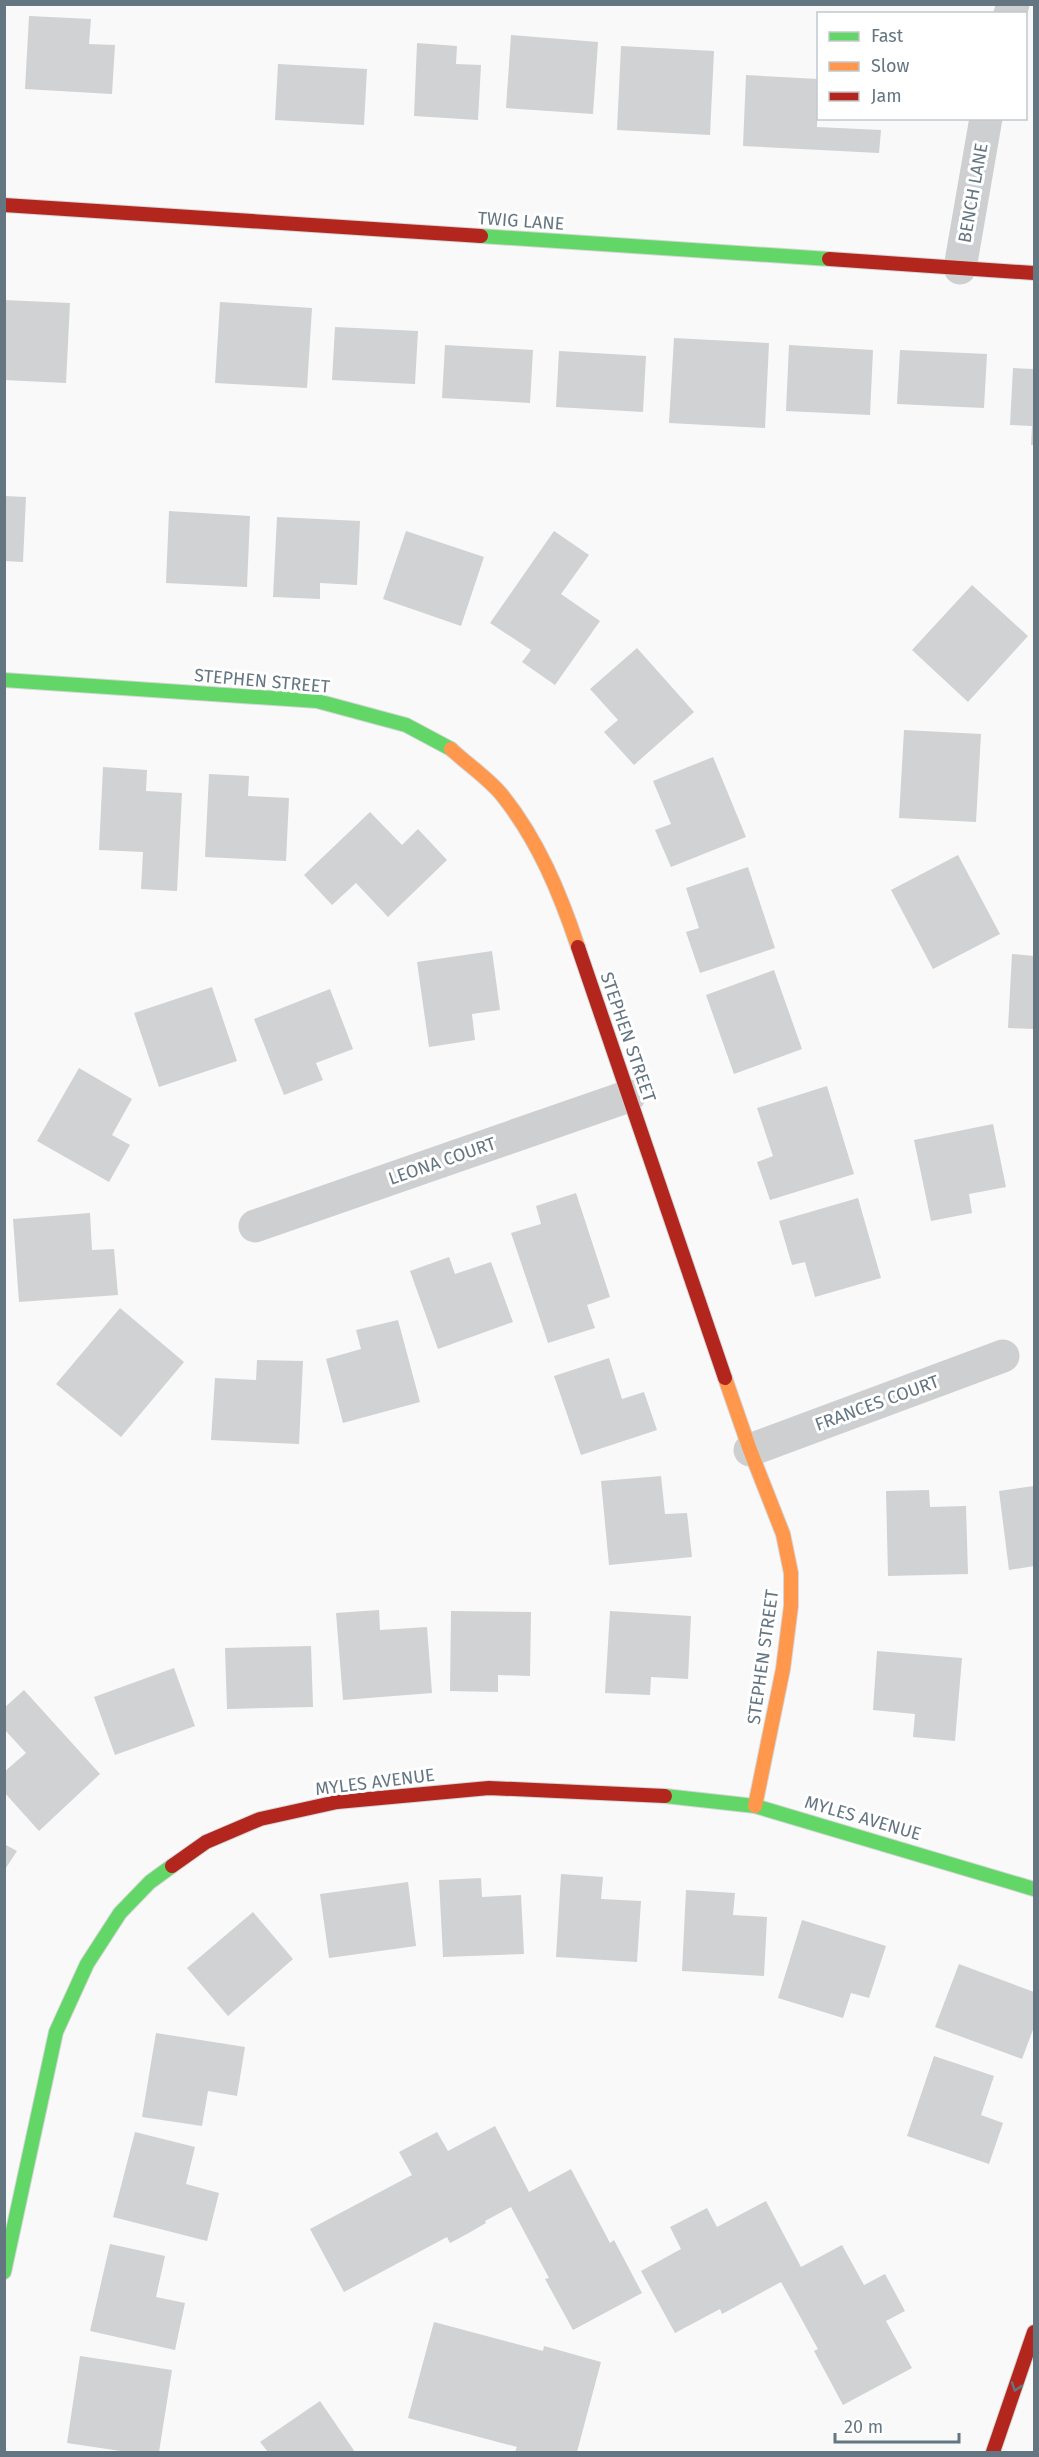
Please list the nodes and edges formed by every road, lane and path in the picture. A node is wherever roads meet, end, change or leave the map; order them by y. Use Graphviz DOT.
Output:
graph roads {
  1 [pos="986,120"];
  2 [pos="4,205"];
  3 [pos="960,268"];
  4 [pos="1035,273"];
  5 [pos="4,680"];
  6 [pos="629,1096"];
  7 [pos="255,1227"];
  8 [pos="1003,1356"];
  9 [pos="750,1450"];
  10 [pos="755,1806"];
  11 [pos="1035,1889"];
  12 [pos="4,2272"];
  13 [pos="1035,2332"];
  14 [pos="993,2452"];
  1 -- 3 [label="street, BENCH LANE"];
  2 -- 3 [label="street, TWIG LANE"];
  3 -- 4 [label="street, TWIG LANE"];
  5 -- 6 [label="street, STEPHEN STREET"];
  6 -- 7 [label="street, LEONA COURT"];
  6 -- 9 [label="street, STEPHEN STREET"];
  8 -- 9 [label="street, FRANCES COURT"];
  9 -- 10 [label="street, STEPHEN STREET"];
  10 -- 11 [label="street, MYLES AVENUE"];
  10 -- 12 [label="street, MYLES AVENUE"];
  13 -- 14 [label="street, one-way"];
}
